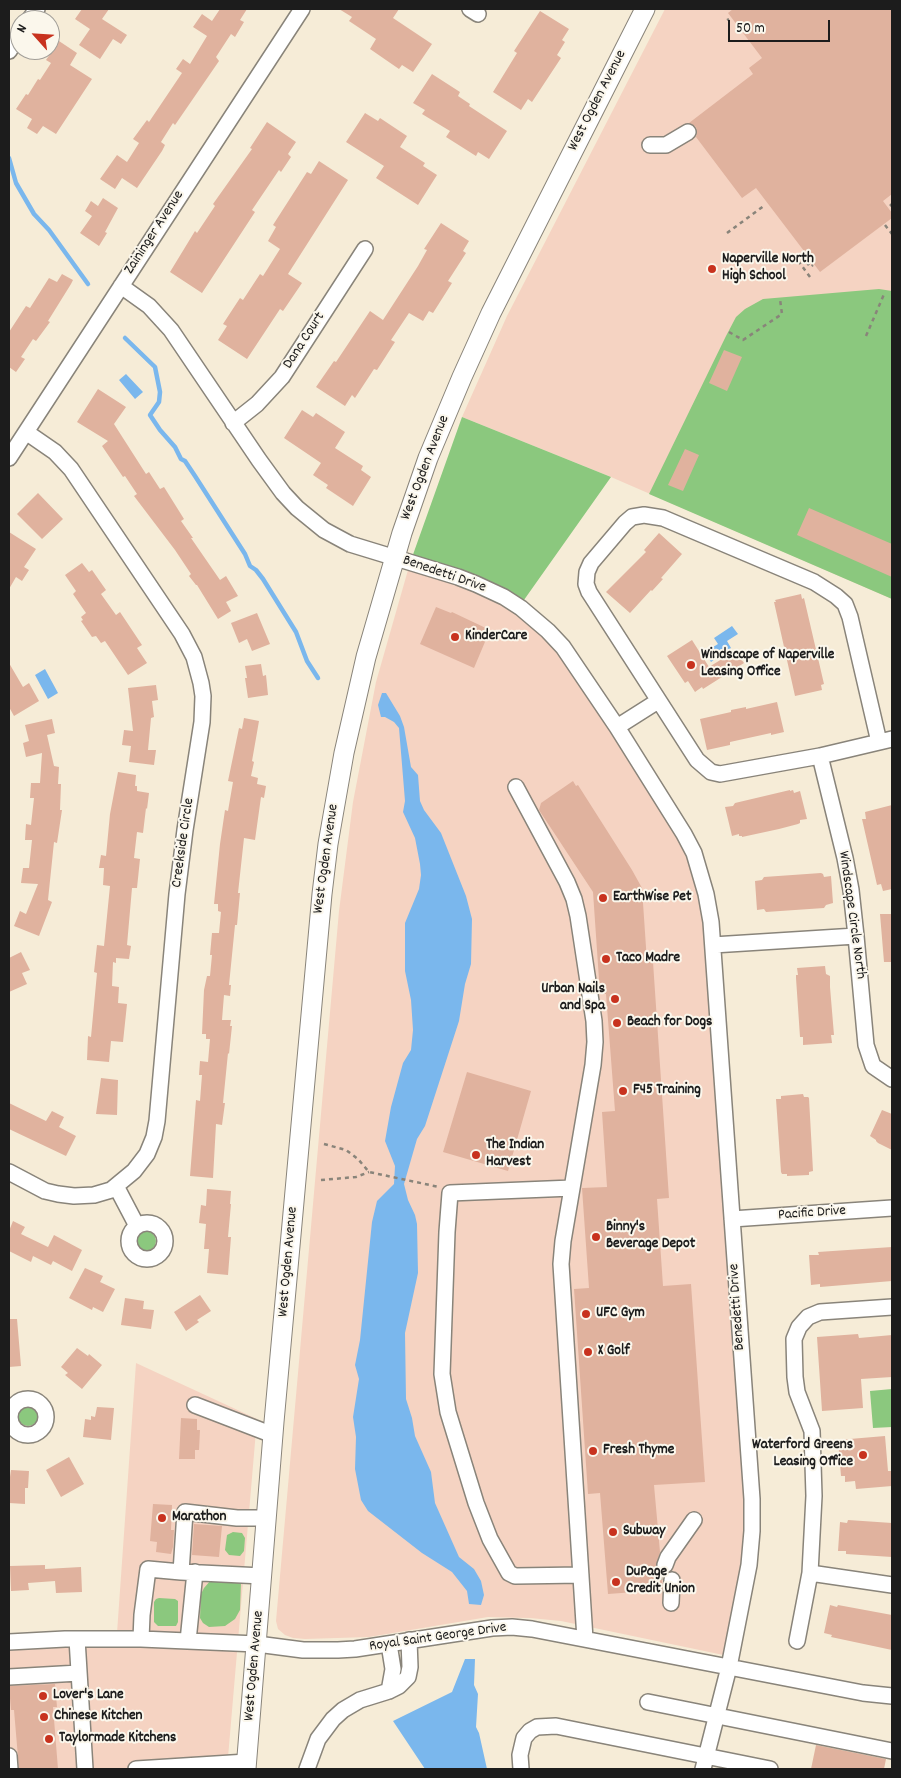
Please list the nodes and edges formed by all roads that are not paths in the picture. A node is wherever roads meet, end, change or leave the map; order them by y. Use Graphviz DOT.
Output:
graph roads {
  1 [pos="302,9"];
  2 [pos="645,9"];
  3 [pos="688,132"];
  4 [pos="650,145"];
  5 [pos="364,249"];
  6 [pos="121,286"];
  7 [pos="233,423"];
  8 [pos="26,432"];
  9 [pos="9,458"];
  10 [pos="394,558"];
  11 [pos="658,701"];
  12 [pos="617,727"];
  13 [pos="886,740"];
  14 [pos="820,756"];
  15 [pos="516,787"];
  16 [pos="856,936"];
  17 [pos="713,945"];
  18 [pos="892,1079"];
  19 [pos="9,1172"];
  20 [pos="116,1186"];
  21 [pos="572,1188"];
  22 [pos="892,1208"];
  23 [pos="732,1219"];
  24 [pos="137,1226"];
  25 [pos="892,1307"];
  26 [pos="195,1406"];
  27 [pos="273,1434"];
  28 [pos="267,1518"];
  29 [pos="694,1520"];
  30 [pos="188,1572"];
  31 [pos="810,1573"];
  32 [pos="581,1575"];
  33 [pos="262,1576"];
  34 [pos="892,1584"];
  35 [pos="668,1603"];
  36 [pos="77,1639"];
  37 [pos="141,1639"];
  38 [pos="585,1639"];
  39 [pos="410,1640"];
  40 [pos="188,1641"];
  41 [pos="797,1641"];
  42 [pos="9,1642"];
  43 [pos="257,1644"];
  44 [pos="389,1644"];
  45 [pos="729,1667"];
  46 [pos="79,1673"];
  47 [pos="9,1677"];
  48 [pos="389,1691"];
  49 [pos="892,1696"];
  50 [pos="648,1702"];
  51 [pos="716,1715"];
  52 [pos="892,1751"];
  53 [pos="9,1756"];
  54 [pos="704,1763"];
  55 [pos="246,1766"];
  56 [pos="10,1769"];
  57 [pos="85,1769"];
  58 [pos="136,1769"];
  59 [pos="307,1769"];
  60 [pos="521,1769"];
  61 [pos="770,1769"];
  1 -- 6 [label="street, Zaininger Avenue"];
  2 -- 10 [label="main road, West Ogden Avenue"];
  3 -- 4 [label="street"];
  5 -- 7 [label="street, Dana Court"];
  6 -- 7 [label="street, Benedetti Drive"];
  6 -- 8 [label="street, Zaininger Avenue"];
  7 -- 10 [label="street, Benedetti Drive"];
  8 -- 9 [label="street, Zaininger Avenue"];
  8 -- 20 [label="street, Creekside Circle"];
  10 -- 12 [label="street, Benedetti Drive"];
  10 -- 27 [label="main road, West Ogden Avenue"];
  11 -- 12 [label="street"];
  11 -- 13 [label="street"];
  11 -- 14 [label="street"];
  12 -- 17 [label="street, Benedetti Drive"];
  13 -- 14 [label="street"];
  14 -- 16 [label="street, Windscape Circle North"];
  15 -- 21 [label="street"];
  16 -- 17 [label="street"];
  16 -- 18 [label="street, Windscape Circle North"];
  17 -- 23 [label="street, Benedetti Drive"];
  19 -- 20 [label="street, Creekside Circle"];
  20 -- 24 [label="street"];
  21 -- 32 [label="street"];
  21 -- 32 [label="street"];
  22 -- 23 [label="street, Pacific Drive"];
  23 -- 45 [label="street, Benedetti Drive"];
  25 -- 31 [label="street"];
  26 -- 27 [label="street"];
  27 -- 28 [label="main road, West Ogden Avenue"];
  28 -- 30 [label="street"];
  28 -- 33 [label="main road, West Ogden Avenue"];
  29 -- 35 [label="street"];
  30 -- 33 [label="street"];
  30 -- 37 [label="street"];
  30 -- 40 [label="street"];
  31 -- 34 [label="street"];
  31 -- 41 [label="street"];
  32 -- 38 [label="street"];
  33 -- 43 [label="main road, West Ogden Avenue"];
  36 -- 37 [label="street, Royal Saint George Drive"];
  36 -- 42 [label="street, Royal Saint George Drive"];
  36 -- 46 [label="street"];
  37 -- 40 [label="street, Royal Saint George Drive"];
  38 -- 39 [label="street, Royal Saint George Drive"];
  38 -- 45 [label="street, Royal Saint George Drive"];
  39 -- 44 [label="street, Royal Saint George Drive"];
  39 -- 48 [label="street"];
  40 -- 43 [label="street, Royal Saint George Drive"];
  43 -- 44 [label="street, Royal Saint George Drive"];
  43 -- 55 [label="main road, West Ogden Avenue"];
  44 -- 48 [label="street"];
  45 -- 49 [label="street, Royal Saint George Drive"];
  45 -- 51 [label="street, Benedetti Drive"];
  46 -- 47 [label="street"];
  46 -- 57 [label="street"];
  48 -- 59 [label="street"];
  50 -- 51 [label="street"];
  51 -- 52 [label="street"];
  51 -- 54 [label="street, Benedetti Drive"];
  53 -- 56 [label="street"];
  54 -- 60 [label="street"];
  54 -- 61 [label="street"];
  55 -- 58 [label="street"];
}
